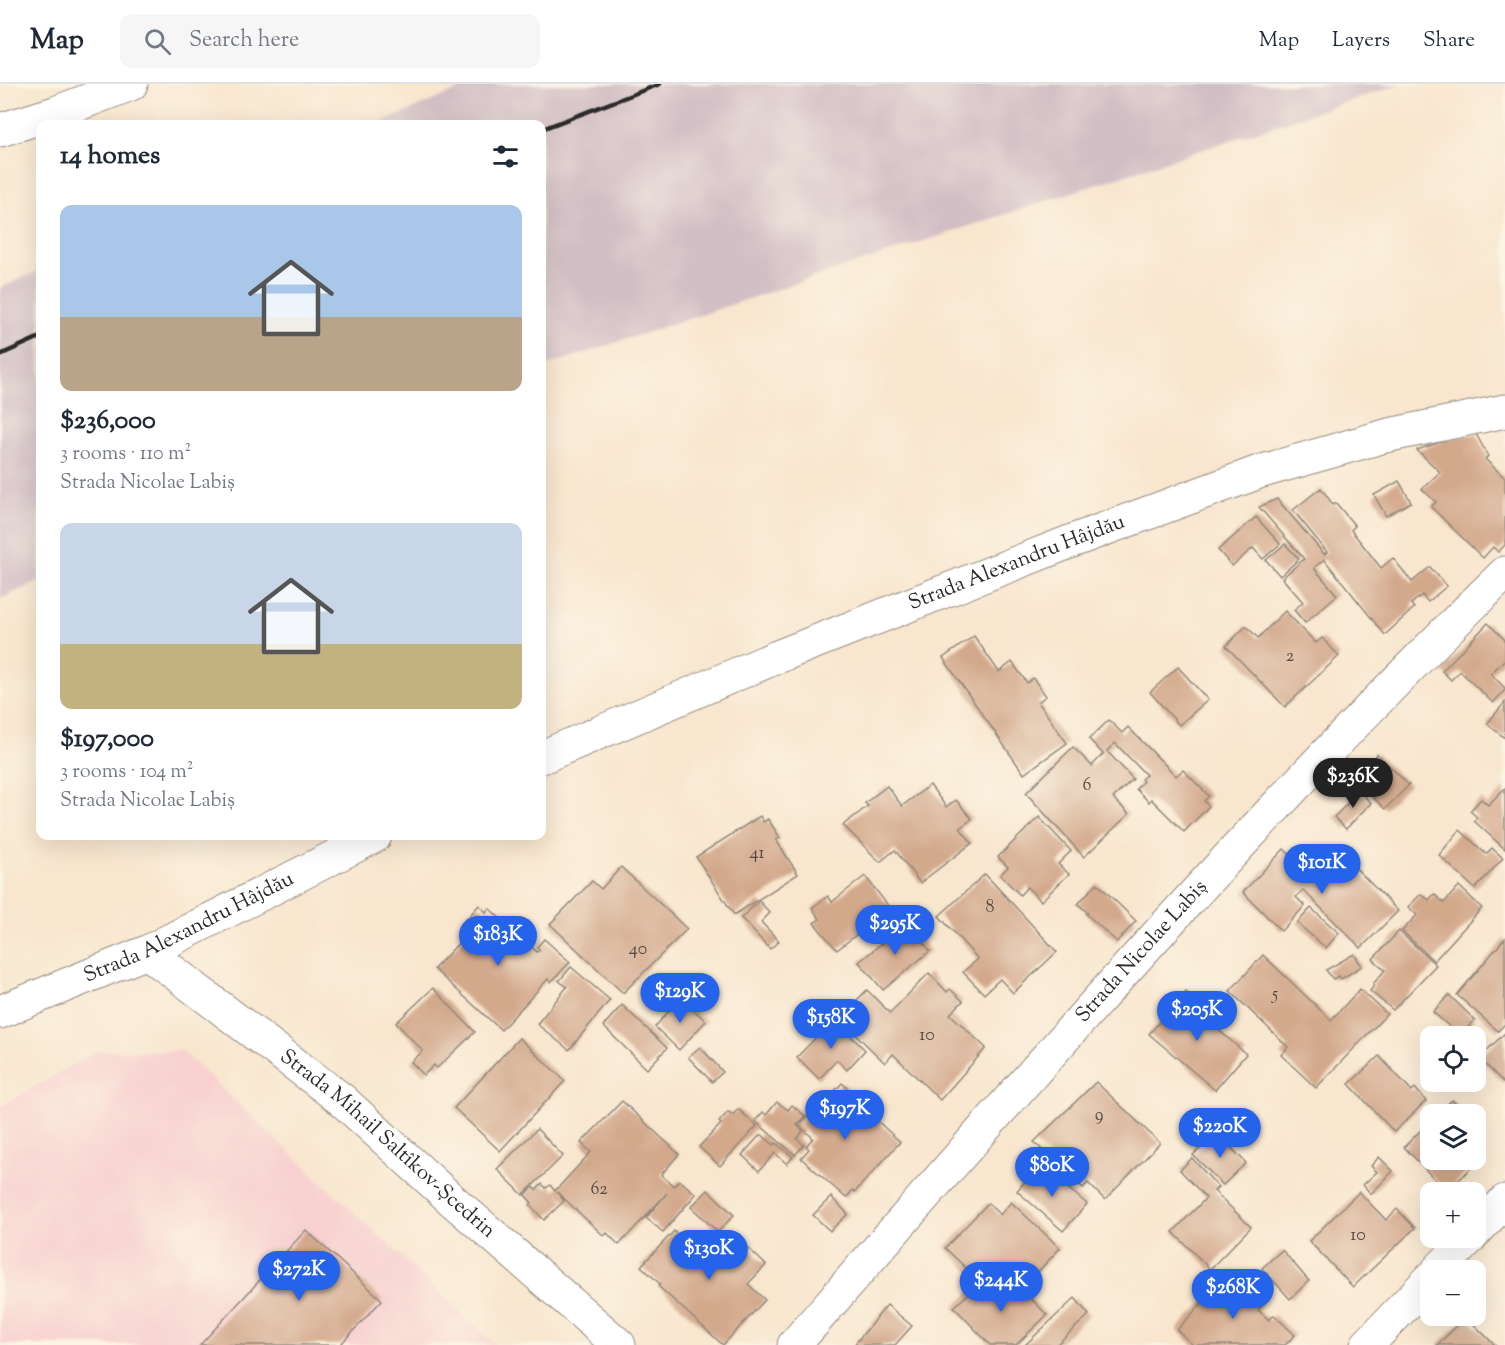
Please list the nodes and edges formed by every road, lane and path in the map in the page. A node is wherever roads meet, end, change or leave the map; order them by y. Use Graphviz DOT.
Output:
graph roads {
  1 [pos="131,84"];
  2 [pos="0,130"];
  3 [pos="1505,411"];
  4 [pos="1505,573"];
  5 [pos="546,755"];
  6 [pos="367,840"];
  7 [pos="147,952"];
  8 [pos="0,1012"];
  9 [pos="1505,1201"];
  10 [pos="1486,1221"];
  11 [pos="1460,1248"];
  12 [pos="1448,1260"];
  13 [pos="1420,1290"];
  14 [pos="619,1345"];
  15 [pos="794,1345"];
  16 [pos="1367,1345"];
  1 -- 2 [label="street"];
  3 -- 5 [label="street, Strada Alexandru Hâjdău"];
  4 -- 15 [label="street, Strada Nicolae Labiș"];
  6 -- 7 [label="street, Strada Alexandru Hâjdău"];
  7 -- 8 [label="street, Strada Alexandru Hâjdău"];
  7 -- 14 [label="street, Strada Mihail Saltîkov-Șcedrin"];
  9 -- 10 [label="street"];
  11 -- 12 [label="street"];
  13 -- 16 [label="street"];
}
